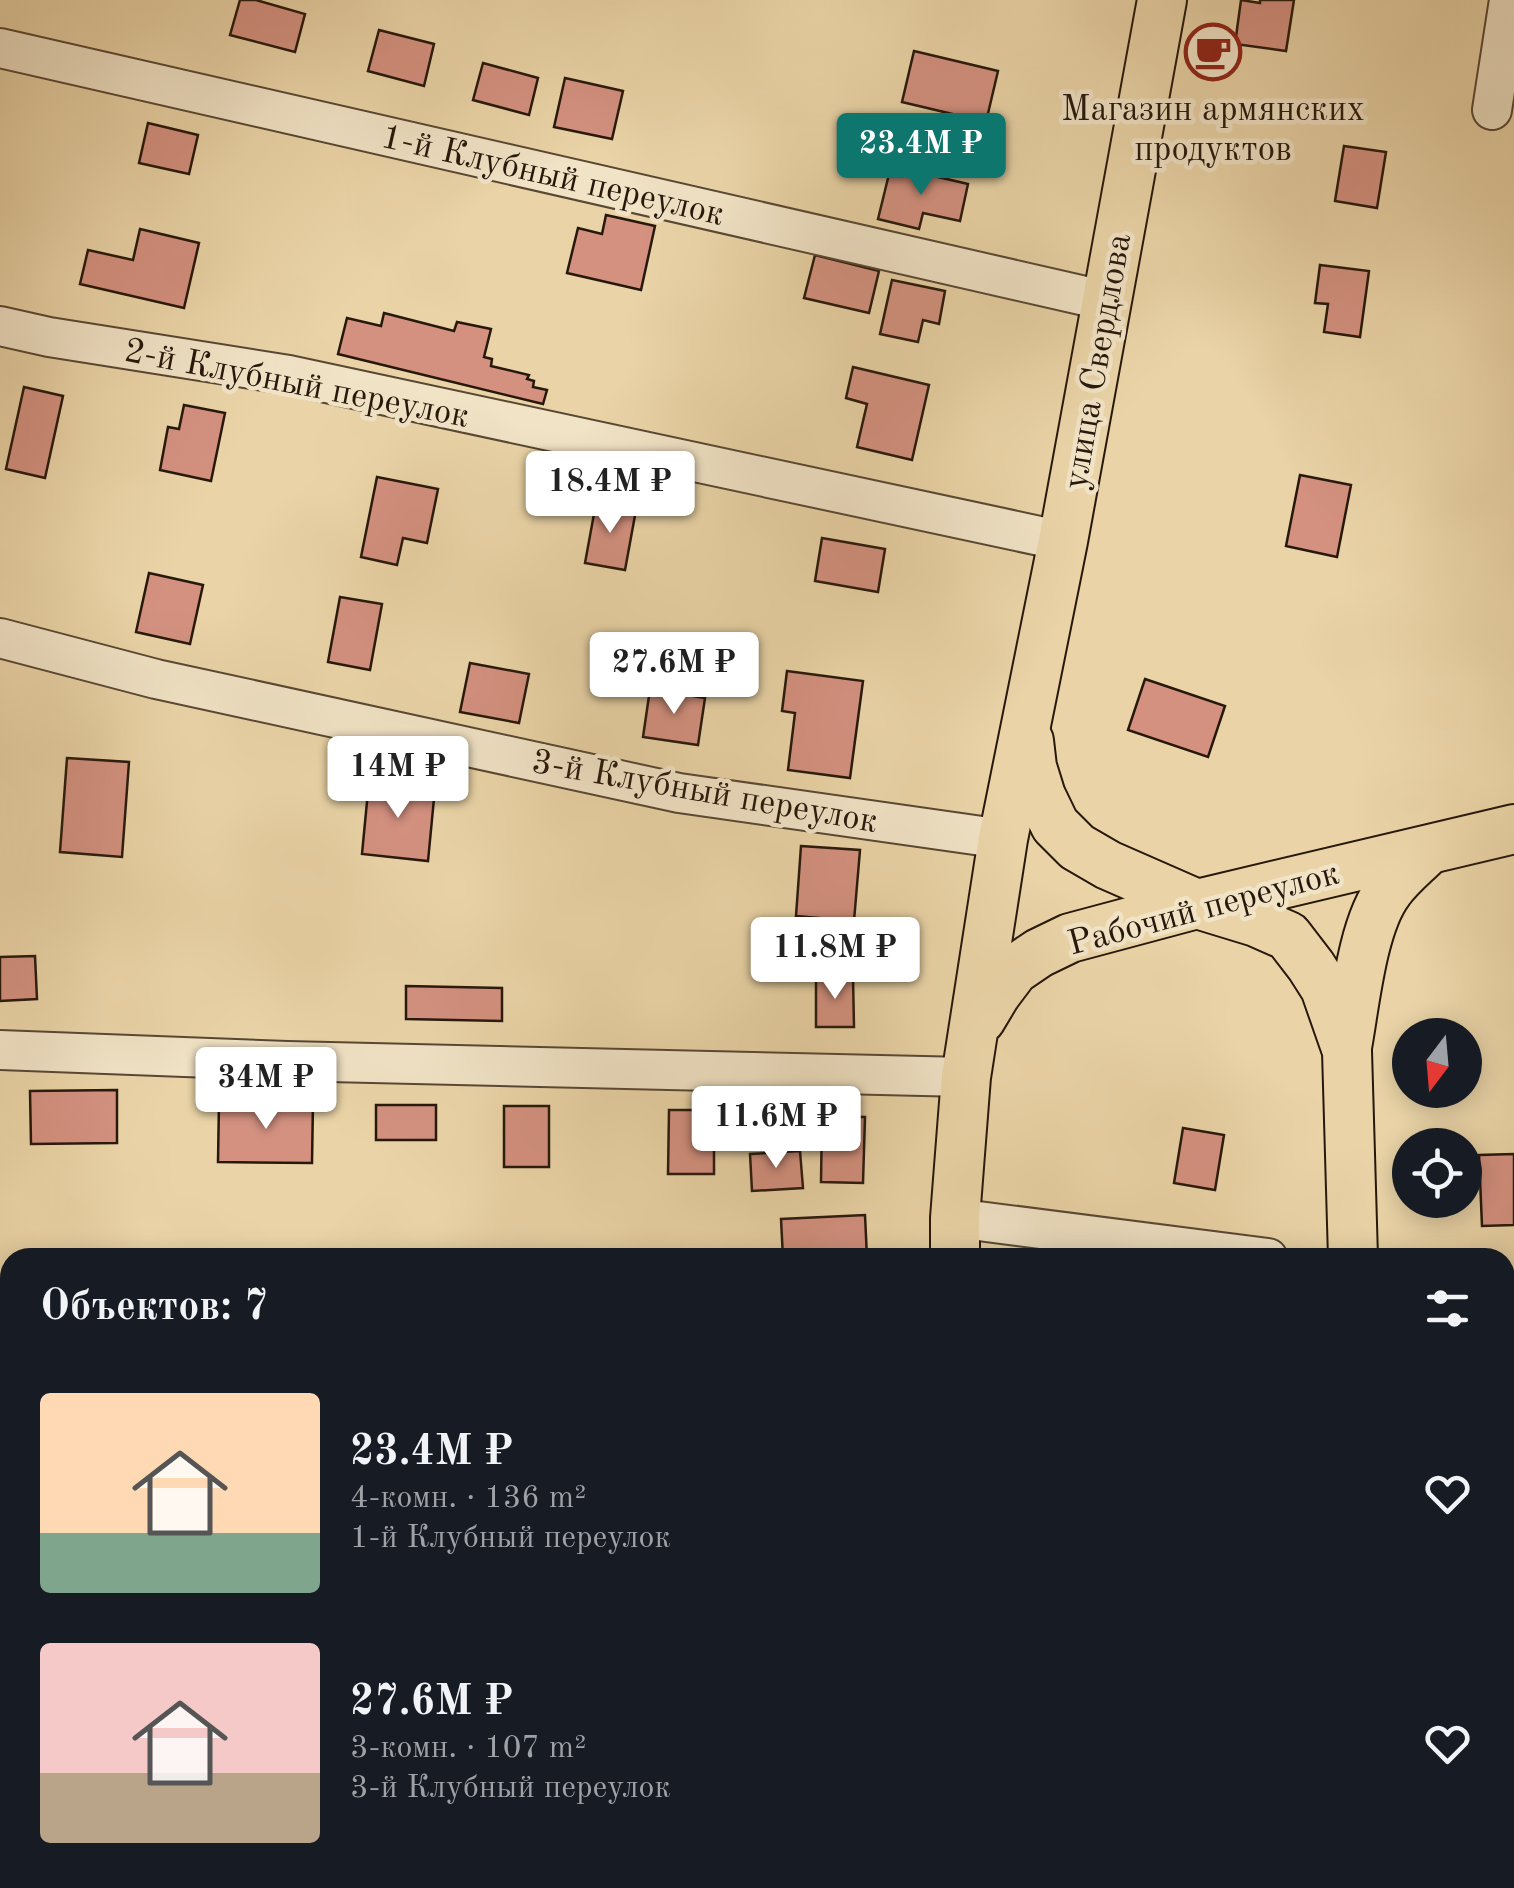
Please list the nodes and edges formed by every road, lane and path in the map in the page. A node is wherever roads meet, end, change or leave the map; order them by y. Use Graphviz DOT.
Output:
graph roads {
  1 [pos="1162,0"];
  2 [pos="1509,0"];
  3 [pos="0,48"];
  4 [pos="1492,110"];
  5 [pos="1107,301"];
  6 [pos="0,326"];
  7 [pos="1063,541"];
  8 [pos="0,638"];
  9 [pos="1026,722"];
  10 [pos="1514,829"];
  11 [pos="1003,839"];
  12 [pos="1426,851"];
  13 [pos="1197,904"];
  14 [pos="0,1050"];
  15 [pos="1346,1051"];
  16 [pos="966,1077"];
  17 [pos="955,1238"];
  18 [pos="1112,1248"];
  19 [pos="1353,1248"];
  1 -- 5 [label="main road, улица Свердлова"];
  2 -- 4 [label="street"];
  3 -- 5 [label="street, 1-й Клубный переулок"];
  5 -- 7 [label="main road, улица Свердлова"];
  6 -- 7 [label="street, 2-й Клубный переулок"];
  7 -- 9 [label="main road, улица Свердлова"];
  8 -- 11 [label="street, 3-й Клубный переулок"];
  9 -- 11 [label="main road, улица Свердлова"];
  9 -- 13 [label="main road, улица Свердлова"];
  10 -- 12 [label="main road, Рабочий переулок"];
  11 -- 16 [label="main road, улица Свердлова"];
  12 -- 13 [label="main road, Рабочий переулок"];
  12 -- 15 [label="main road"];
  13 -- 15 [label="main road, улица Свердлова"];
  13 -- 16 [label="main road, Рабочий переулок"];
  14 -- 16 [label="street"];
  15 -- 19 [label="main road, улица Свердлова"];
  16 -- 17 [label="main road, улица Свердлова"];
  17 -- 18 [label="street"];
}
